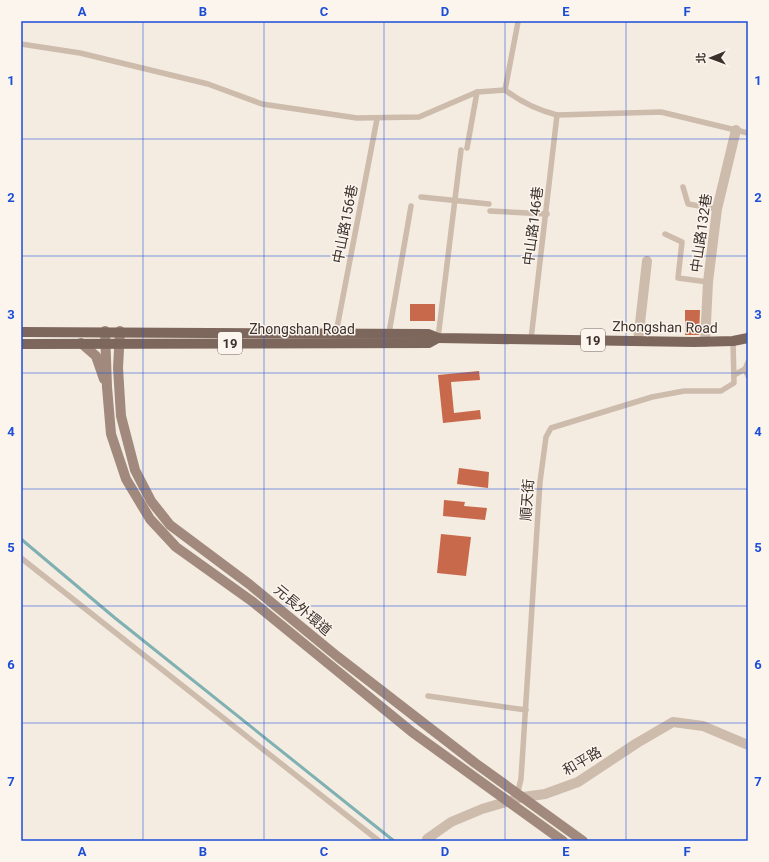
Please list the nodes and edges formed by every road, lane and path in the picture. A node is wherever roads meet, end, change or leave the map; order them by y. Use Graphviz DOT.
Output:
graph roads {
  1 [pos="518,22"];
  2 [pos="21,44"];
  3 [pos="506,90"];
  4 [pos="477,92"];
  5 [pos="557,116"];
  6 [pos="377,119"];
  7 [pos="736,130"];
  8 [pos="748,133"];
  9 [pos="467,148"];
  10 [pos="461,150"];
  11 [pos="683,187"];
  12 [pos="421,197"];
  13 [pos="453,201"];
  14 [pos="489,204"];
  15 [pos="411,206"];
  16 [pos="717,209"];
  17 [pos="490,211"];
  18 [pos="547,214"];
  19 [pos="665,234"];
  20 [pos="647,261"];
  21 [pos="708,282"];
  22 [pos="105,331"];
  23 [pos="120,331"];
  24 [pos="21,332"];
  25 [pos="336,333"];
  26 [pos="389,334"];
  27 [pos="438,338"];
  28 [pos="748,338"];
  29 [pos="531,339"];
  30 [pos="638,341"];
  31 [pos="733,341"];
  32 [pos="705,342"];
  33 [pos="82,343"];
  34 [pos="106,343"];
  35 [pos="119,343"];
  36 [pos="21,344"];
  37 [pos="748,362"];
  38 [pos="745,369"];
  39 [pos="734,374"];
  40 [pos="748,376"];
  41 [pos="107,387"];
  42 [pos="21,558"];
  43 [pos="428,696"];
  44 [pos="526,710"];
  45 [pos="748,745"];
  46 [pos="521,795"];
  47 [pos="509,802"];
  48 [pos="427,840"];
  49 [pos="379,841"];
  50 [pos="563,841"];
  51 [pos="583,841"];
  1 -- 3 [label="lane"];
  2 -- 6 [label="lane"];
  3 -- 4 [label="lane"];
  3 -- 5 [label="lane"];
  4 -- 6 [label="lane"];
  4 -- 9 [label="lane"];
  5 -- 7 [label="lane"];
  5 -- 18 [label="lane, 中山路146巷"];
  6 -- 25 [label="lane, 中山路156巷"];
  7 -- 8 [label="lane"];
  7 -- 16 [label="street, 中山路132巷"];
  10 -- 13 [label="lane"];
  11 -- 16 [label="lane"];
  12 -- 13 [label="lane"];
  13 -- 14 [label="lane"];
  13 -- 27 [label="lane"];
  15 -- 26 [label="lane"];
  16 -- 21 [label="street, 中山路132巷"];
  17 -- 18 [label="lane"];
  18 -- 29 [label="lane, 中山路146巷"];
  19 -- 21 [label="lane"];
  20 -- 30 [label="street"];
  21 -- 32 [label="street, 中山路132巷"];
  22 -- 23 [label="main road, Zhongshan Road / 19"];
  22 -- 24 [label="main road, Zhongshan Road / 19"];
  22 -- 34 [label="street, 元長外環道"];
  23 -- 25 [label="main road, Zhongshan Road / 19"];
  23 -- 35 [label="street, 元長外環道"];
  25 -- 26 [label="main road, Zhongshan Road / 19"];
  26 -- 27 [label="main road, Zhongshan Road / 19"];
  27 -- 29 [label="main road, Zhongshan Road / 19"];
  27 -- 35 [label="main road, Zhongshan Road / 19"];
  28 -- 31 [label="main road, Zhongshan Road / 19"];
  29 -- 30 [label="main road, Zhongshan Road / 19"];
  30 -- 32 [label="main road, Zhongshan Road / 19"];
  31 -- 32 [label="main road, Zhongshan Road / 19"];
  31 -- 39 [label="lane"];
  33 -- 34 [label="main road, Zhongshan Road / 19"];
  33 -- 36 [label="main road, Zhongshan Road / 19"];
  33 -- 41 [label="street"];
  34 -- 35 [label="main road, Zhongshan Road / 19"];
  34 -- 41 [label="street, 元長外環道"];
  35 -- 46 [label="street, 元長外環道"];
  37 -- 38 [label="lane"];
  38 -- 39 [label="lane"];
  38 -- 40 [label="lane"];
  39 -- 44 [label="lane, 順天街"];
  41 -- 47 [label="street, 元長外環道"];
  42 -- 49 [label="lane"];
  43 -- 44 [label="lane"];
  44 -- 46 [label="lane, 順天街"];
  45 -- 46 [label="street, 和平路"];
  46 -- 47 [label="street, 和平路"];
  46 -- 51 [label="street, 元長外環道"];
  47 -- 48 [label="street, 和平路"];
  47 -- 50 [label="street, 元長外環道"];
}
